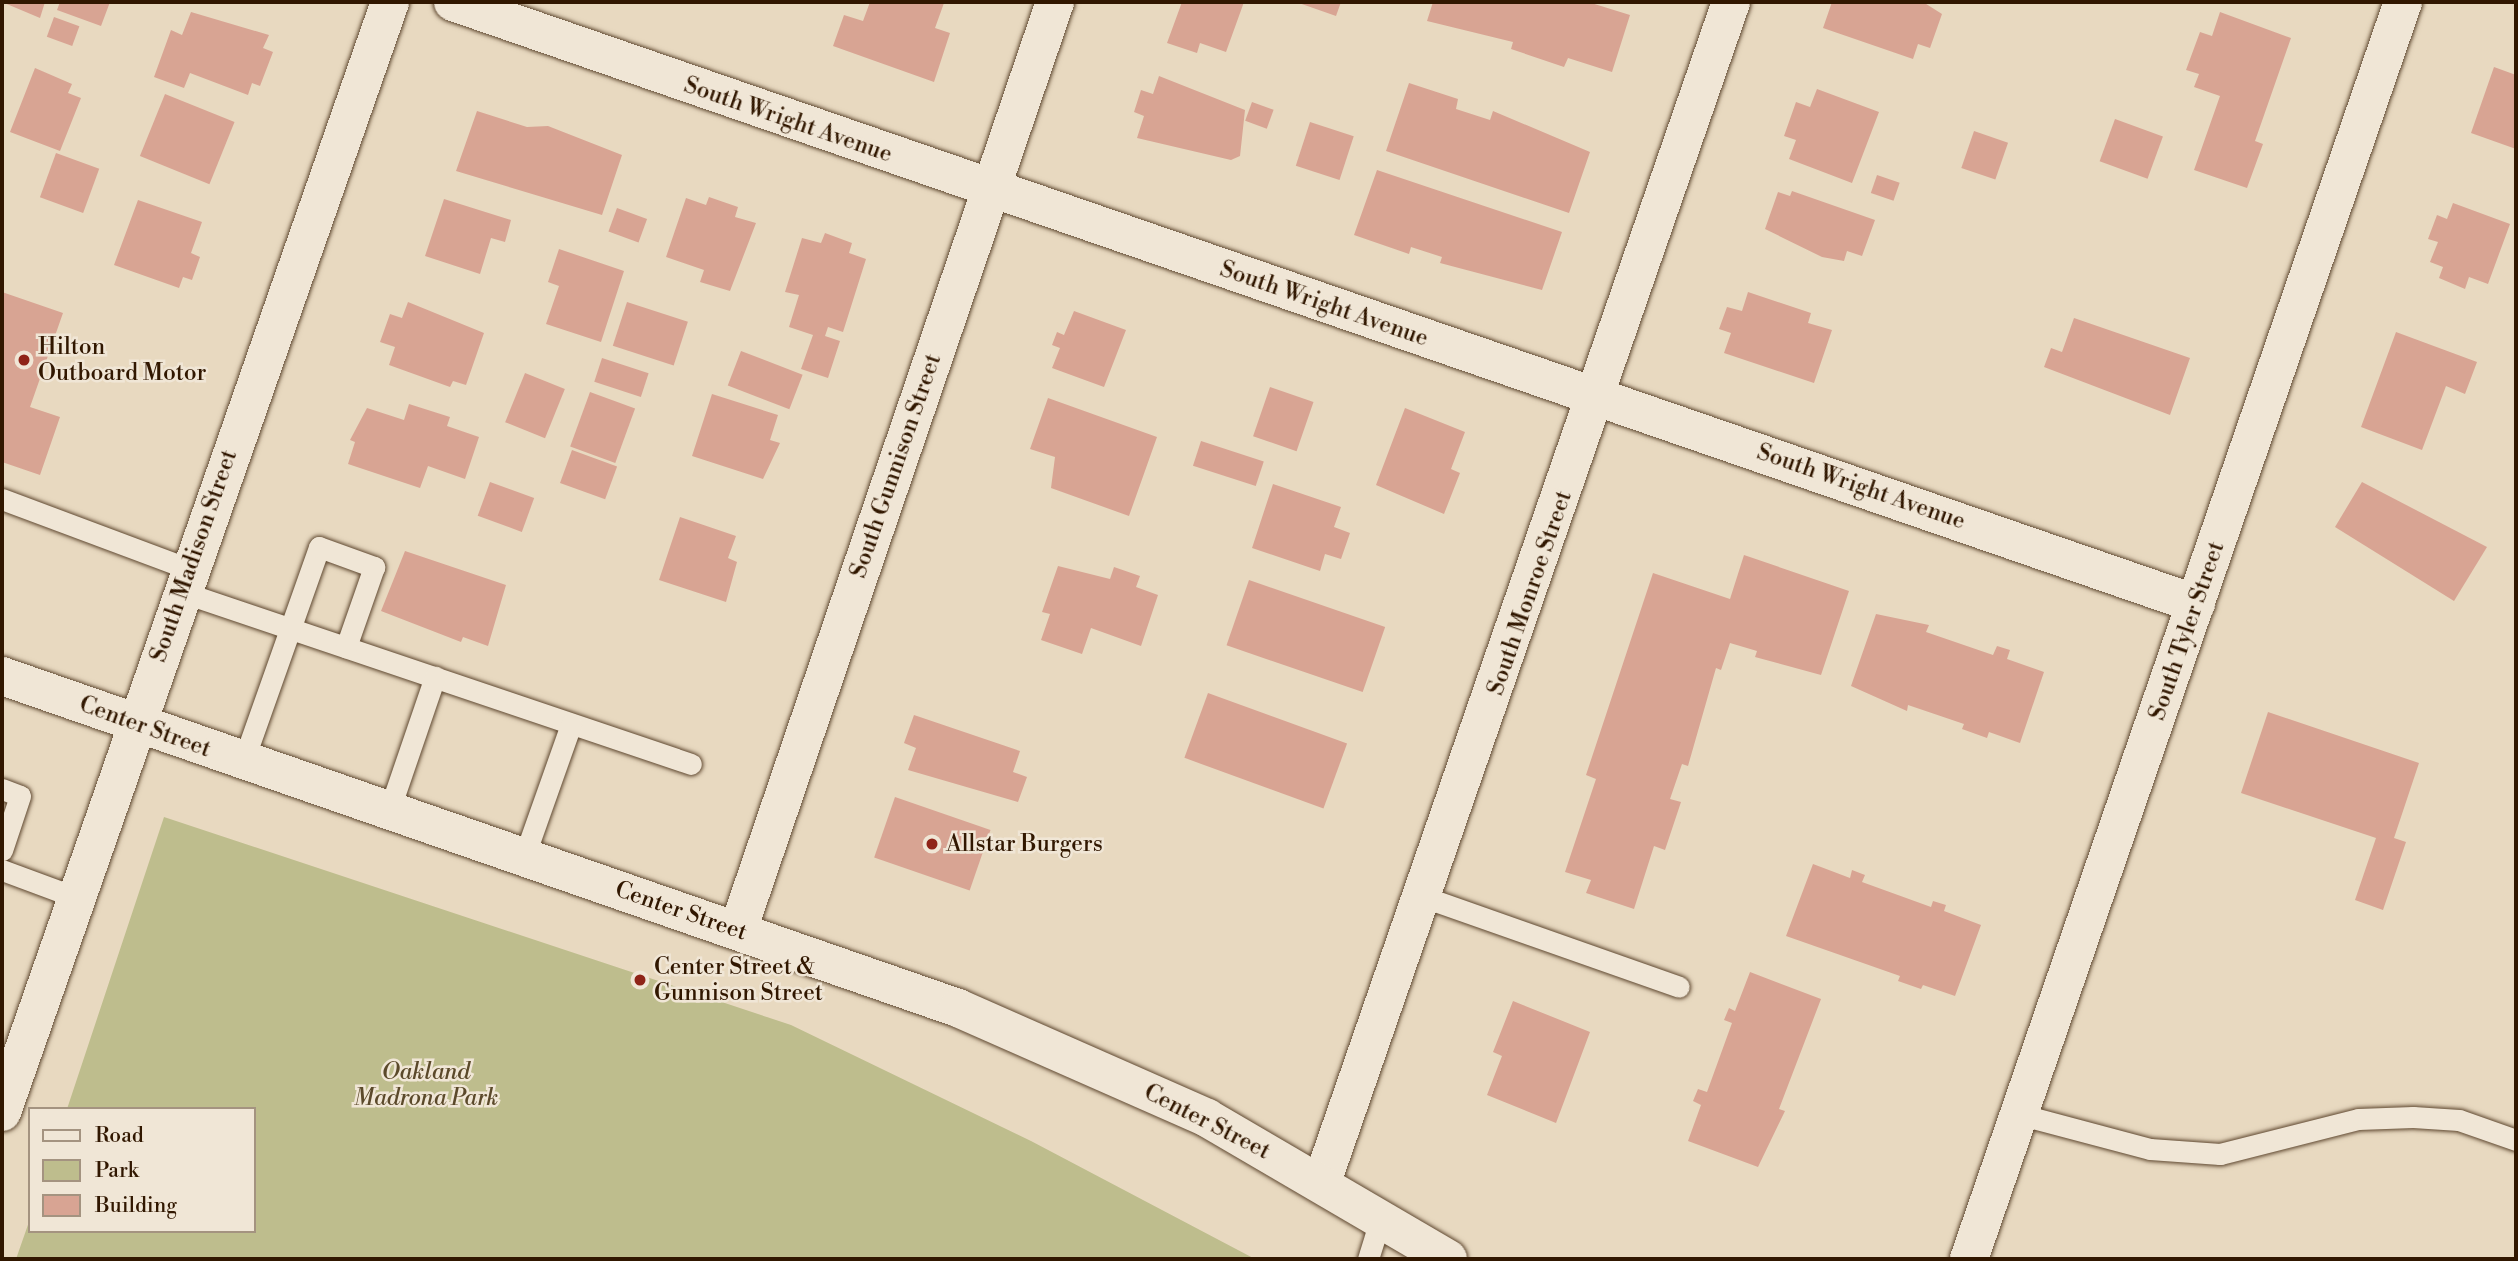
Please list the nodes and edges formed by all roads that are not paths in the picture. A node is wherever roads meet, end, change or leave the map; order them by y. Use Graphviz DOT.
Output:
graph roads {
  1 [pos="390,2"];
  2 [pos="453,2"];
  3 [pos="1055,2"];
  4 [pos="1731,2"];
  5 [pos="2403,2"];
  6 [pos="989,191"];
  7 [pos="1599,397"];
  8 [pos="2,499"];
  9 [pos="185,581"];
  10 [pos="2196,604"];
  11 [pos="293,629"];
  12 [pos="346,647"];
  13 [pos="2,676"];
  14 [pos="435,677"];
  15 [pos="135,722"];
  16 [pos="571,724"];
  17 [pos="243,762"];
  18 [pos="691,764"];
  19 [pos="2,789"];
  20 [pos="389,811"];
  21 [pos="4,838"];
  22 [pos="524,857"];
  23 [pos="2,870"];
  24 [pos="75,897"];
  25 [pos="1424,897"];
  26 [pos="738,930"];
  27 [pos="1679,986"];
  28 [pos="2,1112"];
  29 [pos="2022,1115"];
  30 [pos="2516,1140"];
  31 [pos="1322,1182"];
  32 [pos="1381,1217"];
  33 [pos="1368,1259"];
  34 [pos="1448,1259"];
  35 [pos="1969,1259"];
  1 -- 9 [label="street, South Madison Street"];
  2 -- 6 [label="street, South Wright Avenue"];
  3 -- 6 [label="street, South Gunnison Street"];
  4 -- 7 [label="street, South Monroe Street"];
  5 -- 10 [label="street, South Tyler Street"];
  6 -- 7 [label="street, South Wright Avenue"];
  6 -- 26 [label="street, South Gunnison Street"];
  7 -- 10 [label="street, South Wright Avenue"];
  7 -- 25 [label="street, South Monroe Street"];
  8 -- 9 [label="lane"];
  9 -- 11 [label="lane"];
  9 -- 15 [label="street, South Madison Street"];
  10 -- 29 [label="street, South Tyler Street"];
  11 -- 12 [label="lane"];
  11 -- 12 [label="lane"];
  11 -- 17 [label="lane"];
  12 -- 14 [label="lane"];
  13 -- 15 [label="street, Center Street"];
  14 -- 16 [label="lane"];
  14 -- 20 [label="lane"];
  15 -- 17 [label="street, Center Street"];
  15 -- 24 [label="street, South Madison Street"];
  16 -- 18 [label="lane"];
  16 -- 22 [label="lane"];
  17 -- 20 [label="street, Center Street"];
  19 -- 21 [label="lane"];
  20 -- 22 [label="street, Center Street"];
  22 -- 26 [label="street, Center Street"];
  23 -- 24 [label="lane"];
  24 -- 28 [label="street, South Madison Street"];
  25 -- 27 [label="lane"];
  25 -- 31 [label="street, South Monroe Street"];
  26 -- 31 [label="street, Center Street"];
  29 -- 30 [label="lane"];
  29 -- 35 [label="street, South Tyler Street"];
  31 -- 32 [label="street, Center Street"];
  32 -- 33 [label="lane"];
  32 -- 34 [label="street, Center Street"];
}
